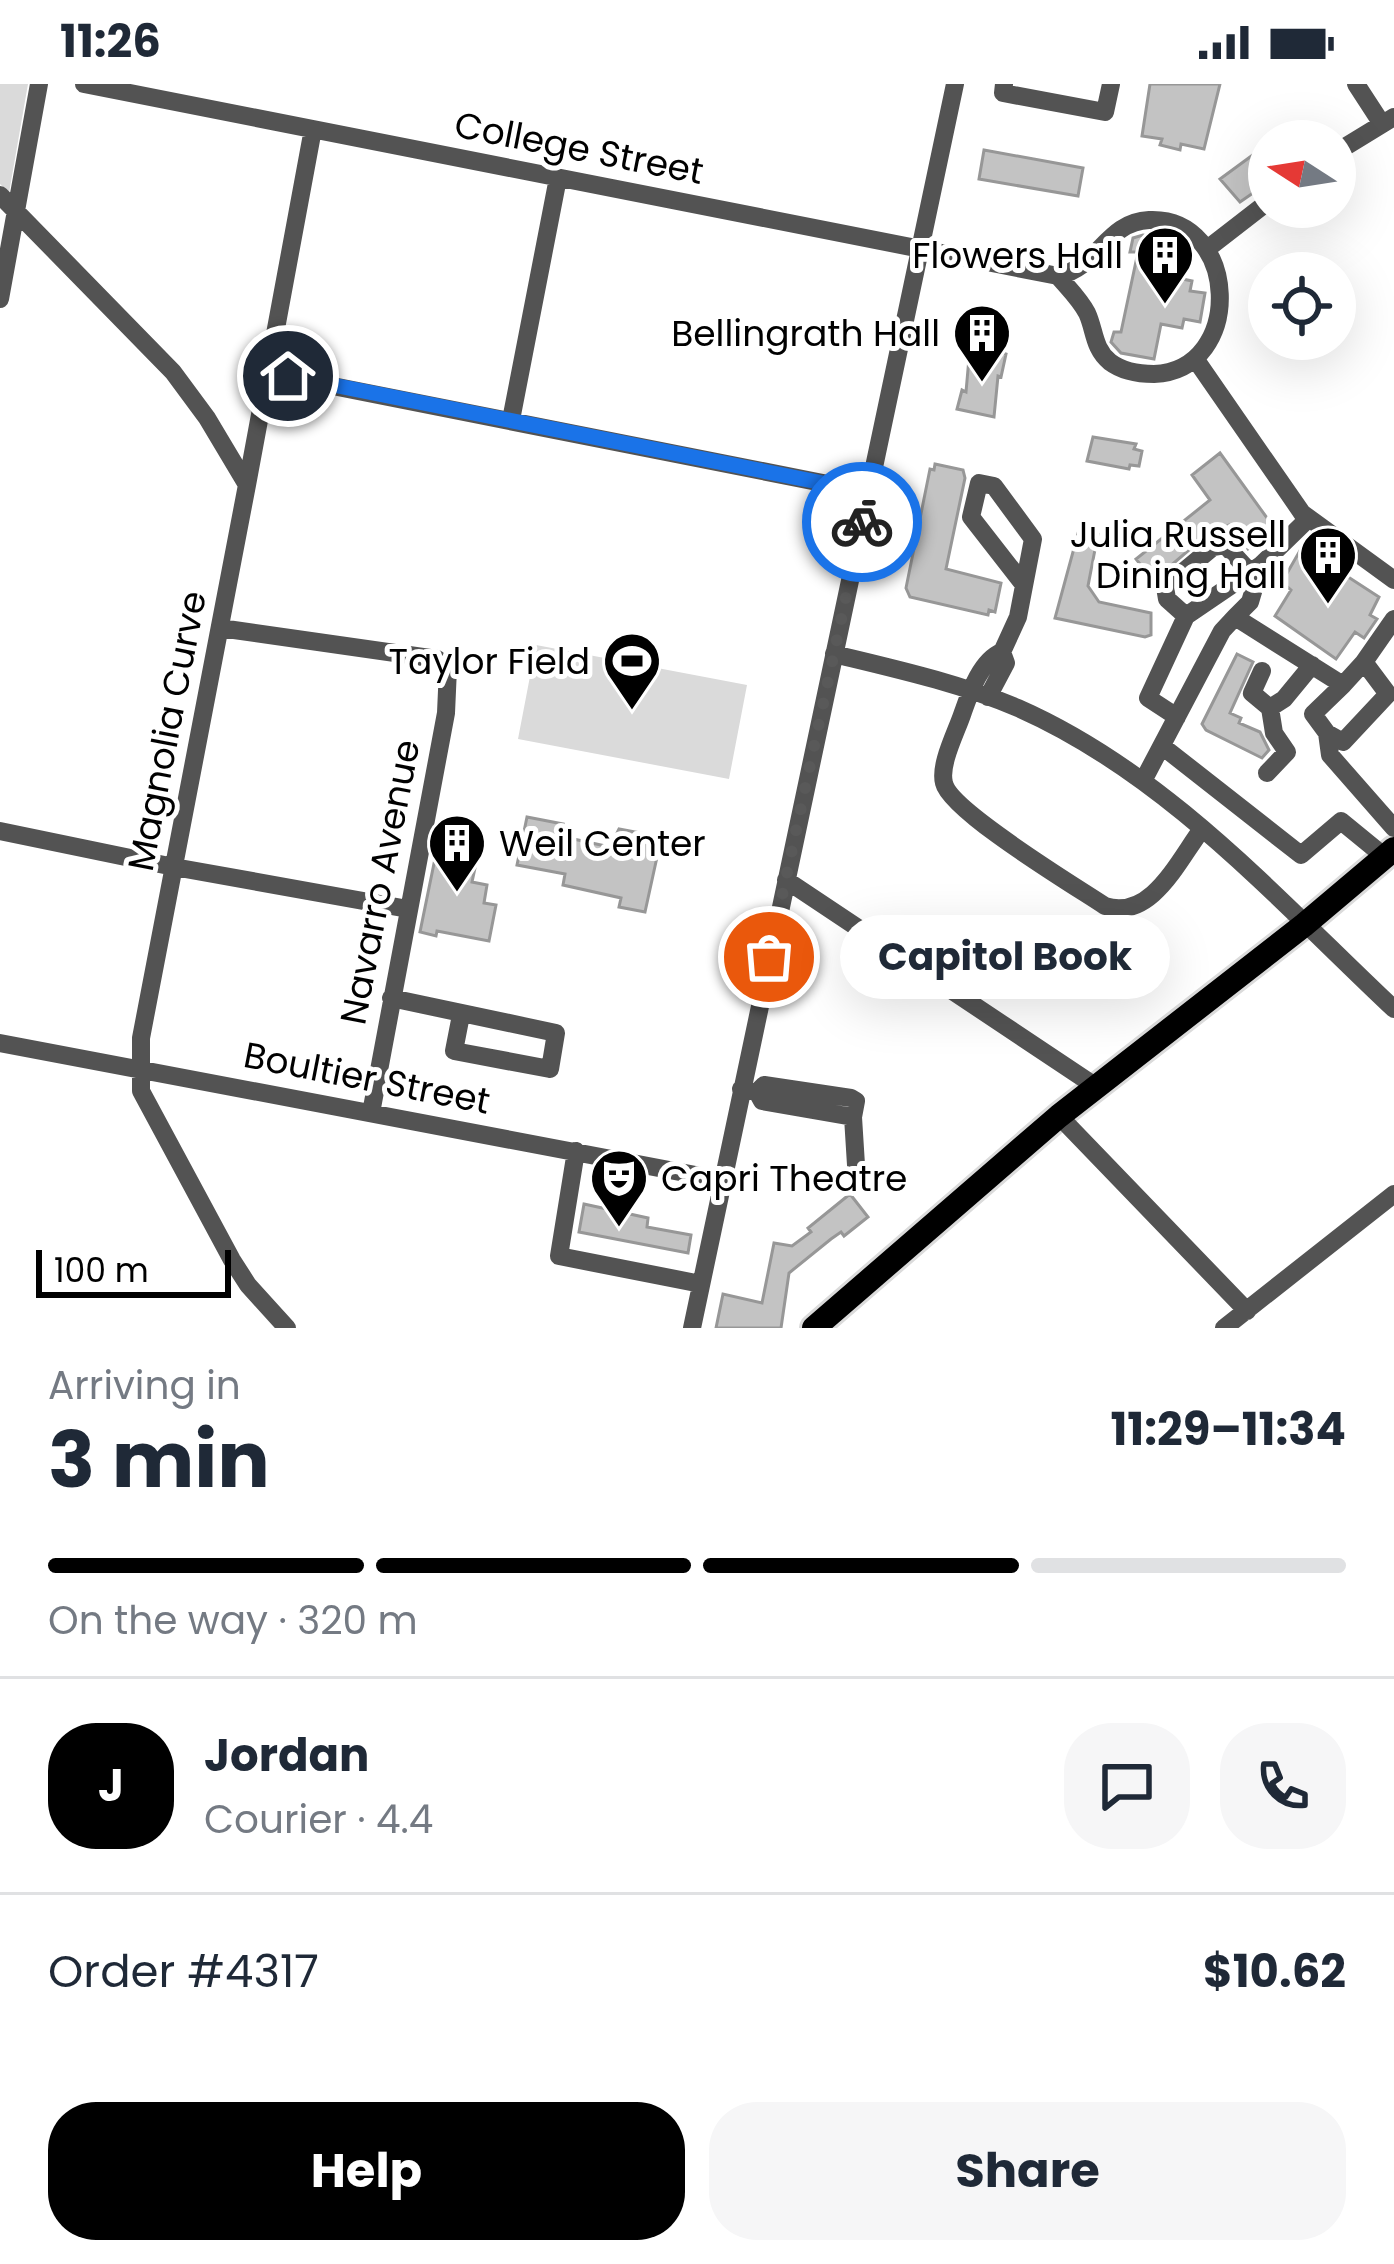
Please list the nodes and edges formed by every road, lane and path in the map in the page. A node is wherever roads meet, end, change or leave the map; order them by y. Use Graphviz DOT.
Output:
graph roads {
  1 [pos="39,84"];
  2 [pos="84,84"];
  3 [pos="955,84"];
  4 [pos="1004,84"];
  5 [pos="1111,84"];
  6 [pos="1356,84"];
  7 [pos="1388,121"];
  8 [pos="313,129"];
  9 [pos="1356,140"];
  10 [pos="558,178"];
  11 [pos="0,195"];
  12 [pos="16,211"];
  13 [pos="1248,217"];
  14 [pos="1207,249"];
  15 [pos="920,250"];
  16 [pos="1058,276"];
  17 [pos="0,299"];
  18 [pos="1196,360"];
  19 [pos="267,374"];
  20 [pos="511,420"];
  21 [pos="247,485"];
  22 [pos="868,492"];
  23 [pos="1308,519"];
  24 [pos="1256,569"];
  25 [pos="1394,580"];
  26 [pos="1024,586"];
  27 [pos="1186,616"];
  28 [pos="1235,616"];
  29 [pos="1394,619"];
  30 [pos="220,628"];
  31 [pos="834,654"];
  32 [pos="1364,662"];
  33 [pos="1312,665"];
  34 [pos="1262,671"];
  35 [pos="1342,685"];
  36 [pos="980,693"];
  37 [pos="1270,708"];
  38 [pos="1177,717"];
  39 [pos="1327,733"];
  40 [pos="1162,746"];
  41 [pos="1267,773"];
  42 [pos="1143,782"];
  43 [pos="1394,828"];
  44 [pos="1202,829"];
  45 [pos="0,831"];
  46 [pos="1390,853"];
  47 [pos="174,867"];
  48 [pos="786,880"];
  49 [pos="408,909"];
  50 [pos="1304,925"];
  51 [pos="391,998"];
  52 [pos="1394,1009"];
  53 [pos="460,1015"];
  54 [pos="0,1043"];
  55 [pos="138,1071"];
  56 [pos="1095,1086"];
  57 [pos="749,1091"];
  58 [pos="371,1113"];
  59 [pos="1059,1116"];
  60 [pos="576,1151"];
  61 [pos="856,1165"];
  62 [pos="722,1180"];
  63 [pos="1394,1194"];
  64 [pos="701,1284"];
  65 [pos="1247,1311"];
  66 [pos="287,1328"];
  67 [pos="692,1328"];
  68 [pos="814,1328"];
  69 [pos="1224,1328"];
  1 -- 12 [label="street"];
  2 -- 8 [label="street, College Street"];
  3 -- 15 [label="street"];
  4 -- 5 [label="street"];
  6 -- 7 [label="street"];
  7 -- 9 [label="street"];
  8 -- 10 [label="street, College Street"];
  8 -- 19 [label="street, Magnolia Curve"];
  10 -- 15 [label="street, College Street"];
  10 -- 20 [label="street"];
  11 -- 12 [label="street"];
  12 -- 17 [label="street"];
  12 -- 21 [label="street"];
  13 -- 14 [label="street"];
  14 -- 16 [label="street"];
  14 -- 18 [label="street"];
  15 -- 16 [label="street, College Street"];
  15 -- 22 [label="street"];
  16 -- 18 [label="street"];
  18 -- 23 [label="street"];
  19 -- 20 [label="street"];
  19 -- 21 [label="street, Magnolia Curve"];
  20 -- 22 [label="street"];
  21 -- 30 [label="street, Magnolia Curve"];
  22 -- 31 [label="street"];
  23 -- 24 [label="street"];
  23 -- 25 [label="street"];
  24 -- 27 [label="street"];
  24 -- 27 [label="street"];
  24 -- 28 [label="street"];
  26 -- 26 [label="street"];
  26 -- 36 [label="street"];
  27 -- 38 [label="street"];
  28 -- 33 [label="street"];
  28 -- 38 [label="street"];
  29 -- 32 [label="street"];
  30 -- 47 [label="street, Magnolia Curve"];
  30 -- 49 [label="street, Navarro Avenue"];
  31 -- 36 [label="street"];
  31 -- 48 [label="street"];
  32 -- 35 [label="street"];
  32 -- 39 [label="street"];
  33 -- 35 [label="street"];
  33 -- 37 [label="street"];
  34 -- 37 [label="street"];
  35 -- 39 [label="street"];
  36 -- 42 [label="street"];
  36 -- 44 [label="street"];
  37 -- 41 [label="street"];
  38 -- 40 [label="street"];
  39 -- 43 [label="street"];
  40 -- 42 [label="street"];
  40 -- 46 [label="street"];
  42 -- 44 [label="street"];
  44 -- 50 [label="street"];
  45 -- 47 [label="street"];
  46 -- 50 [label="main road"];
  47 -- 49 [label="street"];
  47 -- 55 [label="street, Magnolia Curve"];
  48 -- 56 [label="street"];
  48 -- 57 [label="street"];
  49 -- 51 [label="street, Navarro Avenue"];
  50 -- 52 [label="street"];
  50 -- 56 [label="main road"];
  51 -- 53 [label="street"];
  51 -- 58 [label="street, Navarro Avenue"];
  53 -- 53 [label="street"];
  54 -- 55 [label="street, Boultier Street"];
  55 -- 58 [label="street, Boultier Street"];
  55 -- 66 [label="street, Magnolia Curve"];
  56 -- 59 [label="main road"];
  57 -- 61 [label="street"];
  57 -- 62 [label="street"];
  58 -- 60 [label="street, Boultier Street"];
  59 -- 65 [label="street"];
  59 -- 68 [label="main road"];
  60 -- 62 [label="street, Boultier Street"];
  60 -- 64 [label="street"];
  62 -- 64 [label="street"];
  63 -- 65 [label="street"];
  64 -- 67 [label="street"];
  65 -- 69 [label="street"];
}
